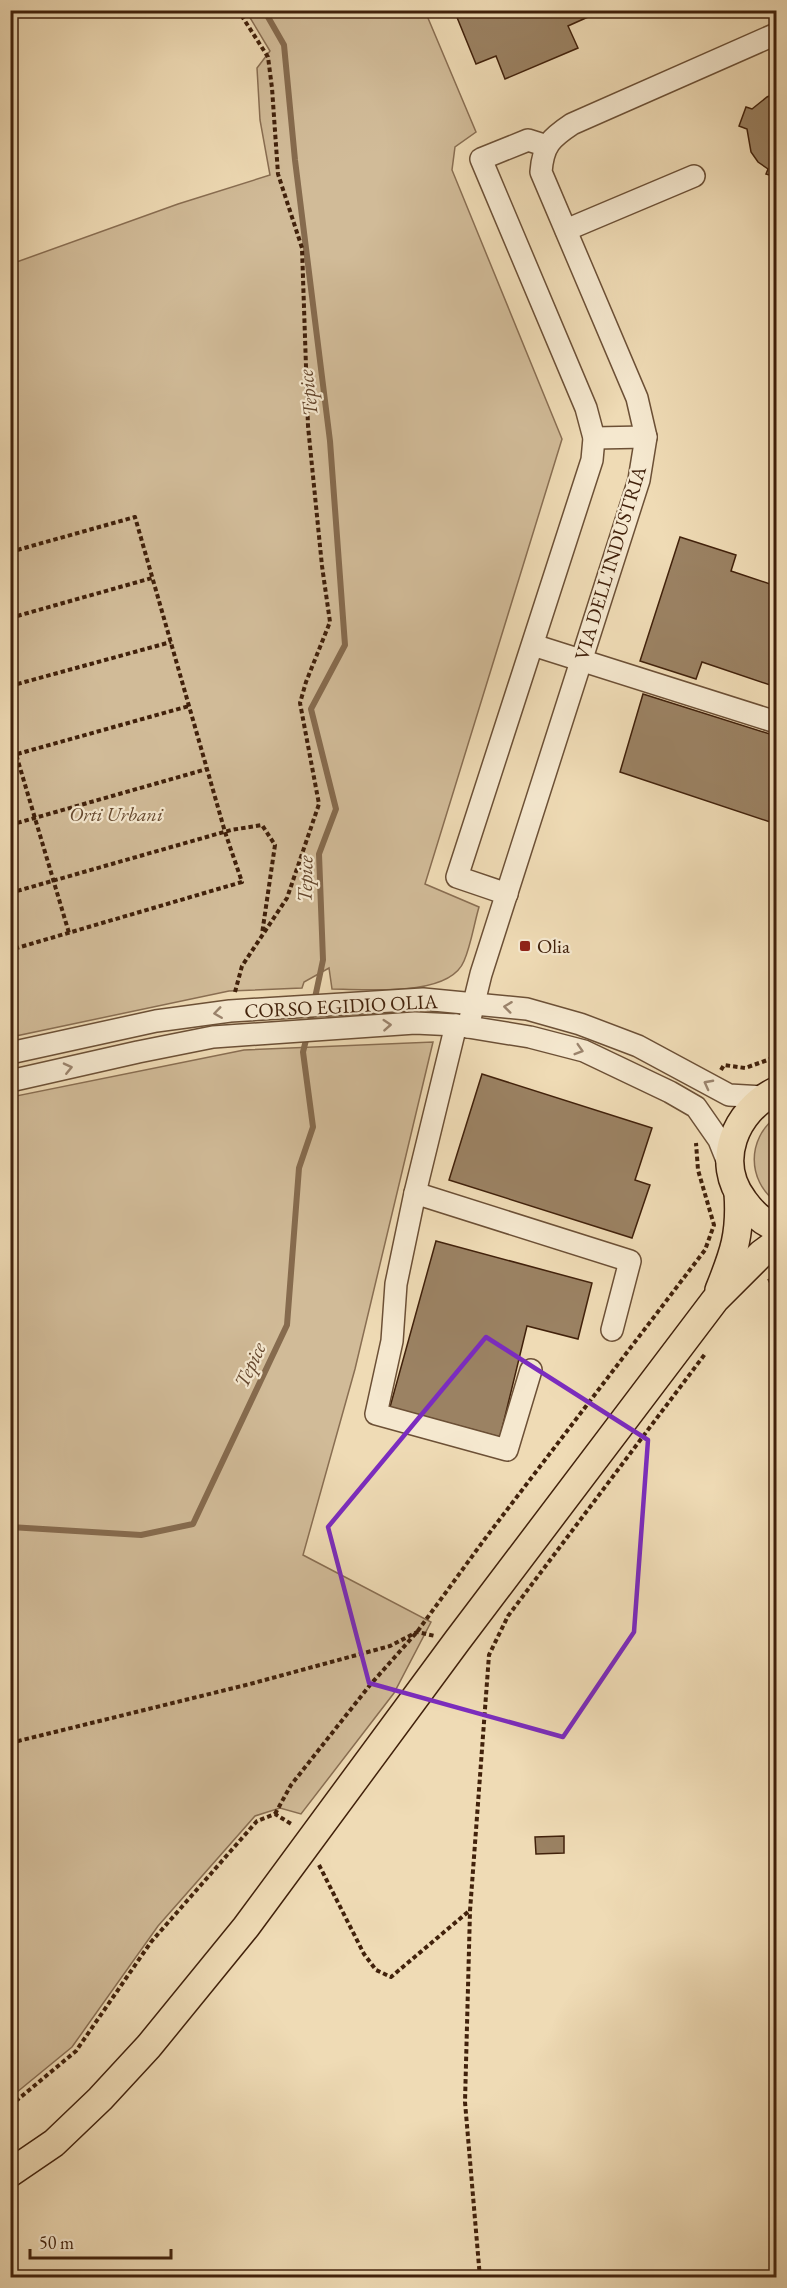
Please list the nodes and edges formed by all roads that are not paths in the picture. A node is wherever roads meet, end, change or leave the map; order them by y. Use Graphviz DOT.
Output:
graph roads {
  1 [pos="777,34"];
  2 [pos="547,146"];
  3 [pos="694,176"];
  4 [pos="566,230"];
  5 [pos="646,437"];
  6 [pos="594,438"];
  7 [pos="533,645"];
  8 [pos="581,661"];
  9 [pos="777,722"];
  10 [pos="507,894"];
  11 [pos="473,1003"];
  12 [pos="462,1026"];
  13 [pos="10,1053"];
  14 [pos="10,1081"];
  15 [pos="770,1094"];
  16 [pos="729,1165"];
  17 [pos="414,1193"];
  18 [pos="738,1193"];
  19 [pos="777,1227"];
  20 [pos="777,1243"];
  21 [pos="715,1300"];
  22 [pos="612,1330"];
  23 [pos="531,1370"];
  24 [pos="10,2173"];
  1 -- 2 [label="street"];
  2 -- 4 [label="street, VIA DELL'INDUSTRIA"];
  2 -- 6 [label="street"];
  3 -- 4 [label="street"];
  4 -- 5 [label="street, VIA DELL'INDUSTRIA"];
  5 -- 6 [label="street"];
  5 -- 8 [label="street, VIA DELL'INDUSTRIA"];
  6 -- 7 [label="street"];
  7 -- 8 [label="street"];
  7 -- 10 [label="street"];
  8 -- 9 [label="street"];
  8 -- 10 [label="street, VIA DELL'INDUSTRIA"];
  10 -- 11 [label="street, VIA DELL'INDUSTRIA"];
  11 -- 12 [label="street, VIA DELL'INDUSTRIA"];
  11 -- 13 [label="street, CORSO EGIDIO OLIA, one-way"];
  15 -- 11 [label="street, CORSO EGIDIO OLIA, one-way"];
  14 -- 12 [label="street, CORSO EGIDIO OLIA, one-way"];
  12 -- 16 [label="street, CORSO EGIDIO OLIA, one-way"];
  12 -- 17 [label="street, VIA DELL'INDUSTRIA"];
  15 -- 16 [label="main road"];
  16 -- 18 [label="main road"];
  17 -- 22 [label="street"];
  17 -- 23 [label="street, VIA DELL'INDUSTRIA"];
  18 -- 19 [label="main road"];
  18 -- 21 [label="main road"];
  20 -- 21 [label="main road"];
  21 -- 24 [label="main road"];
}
